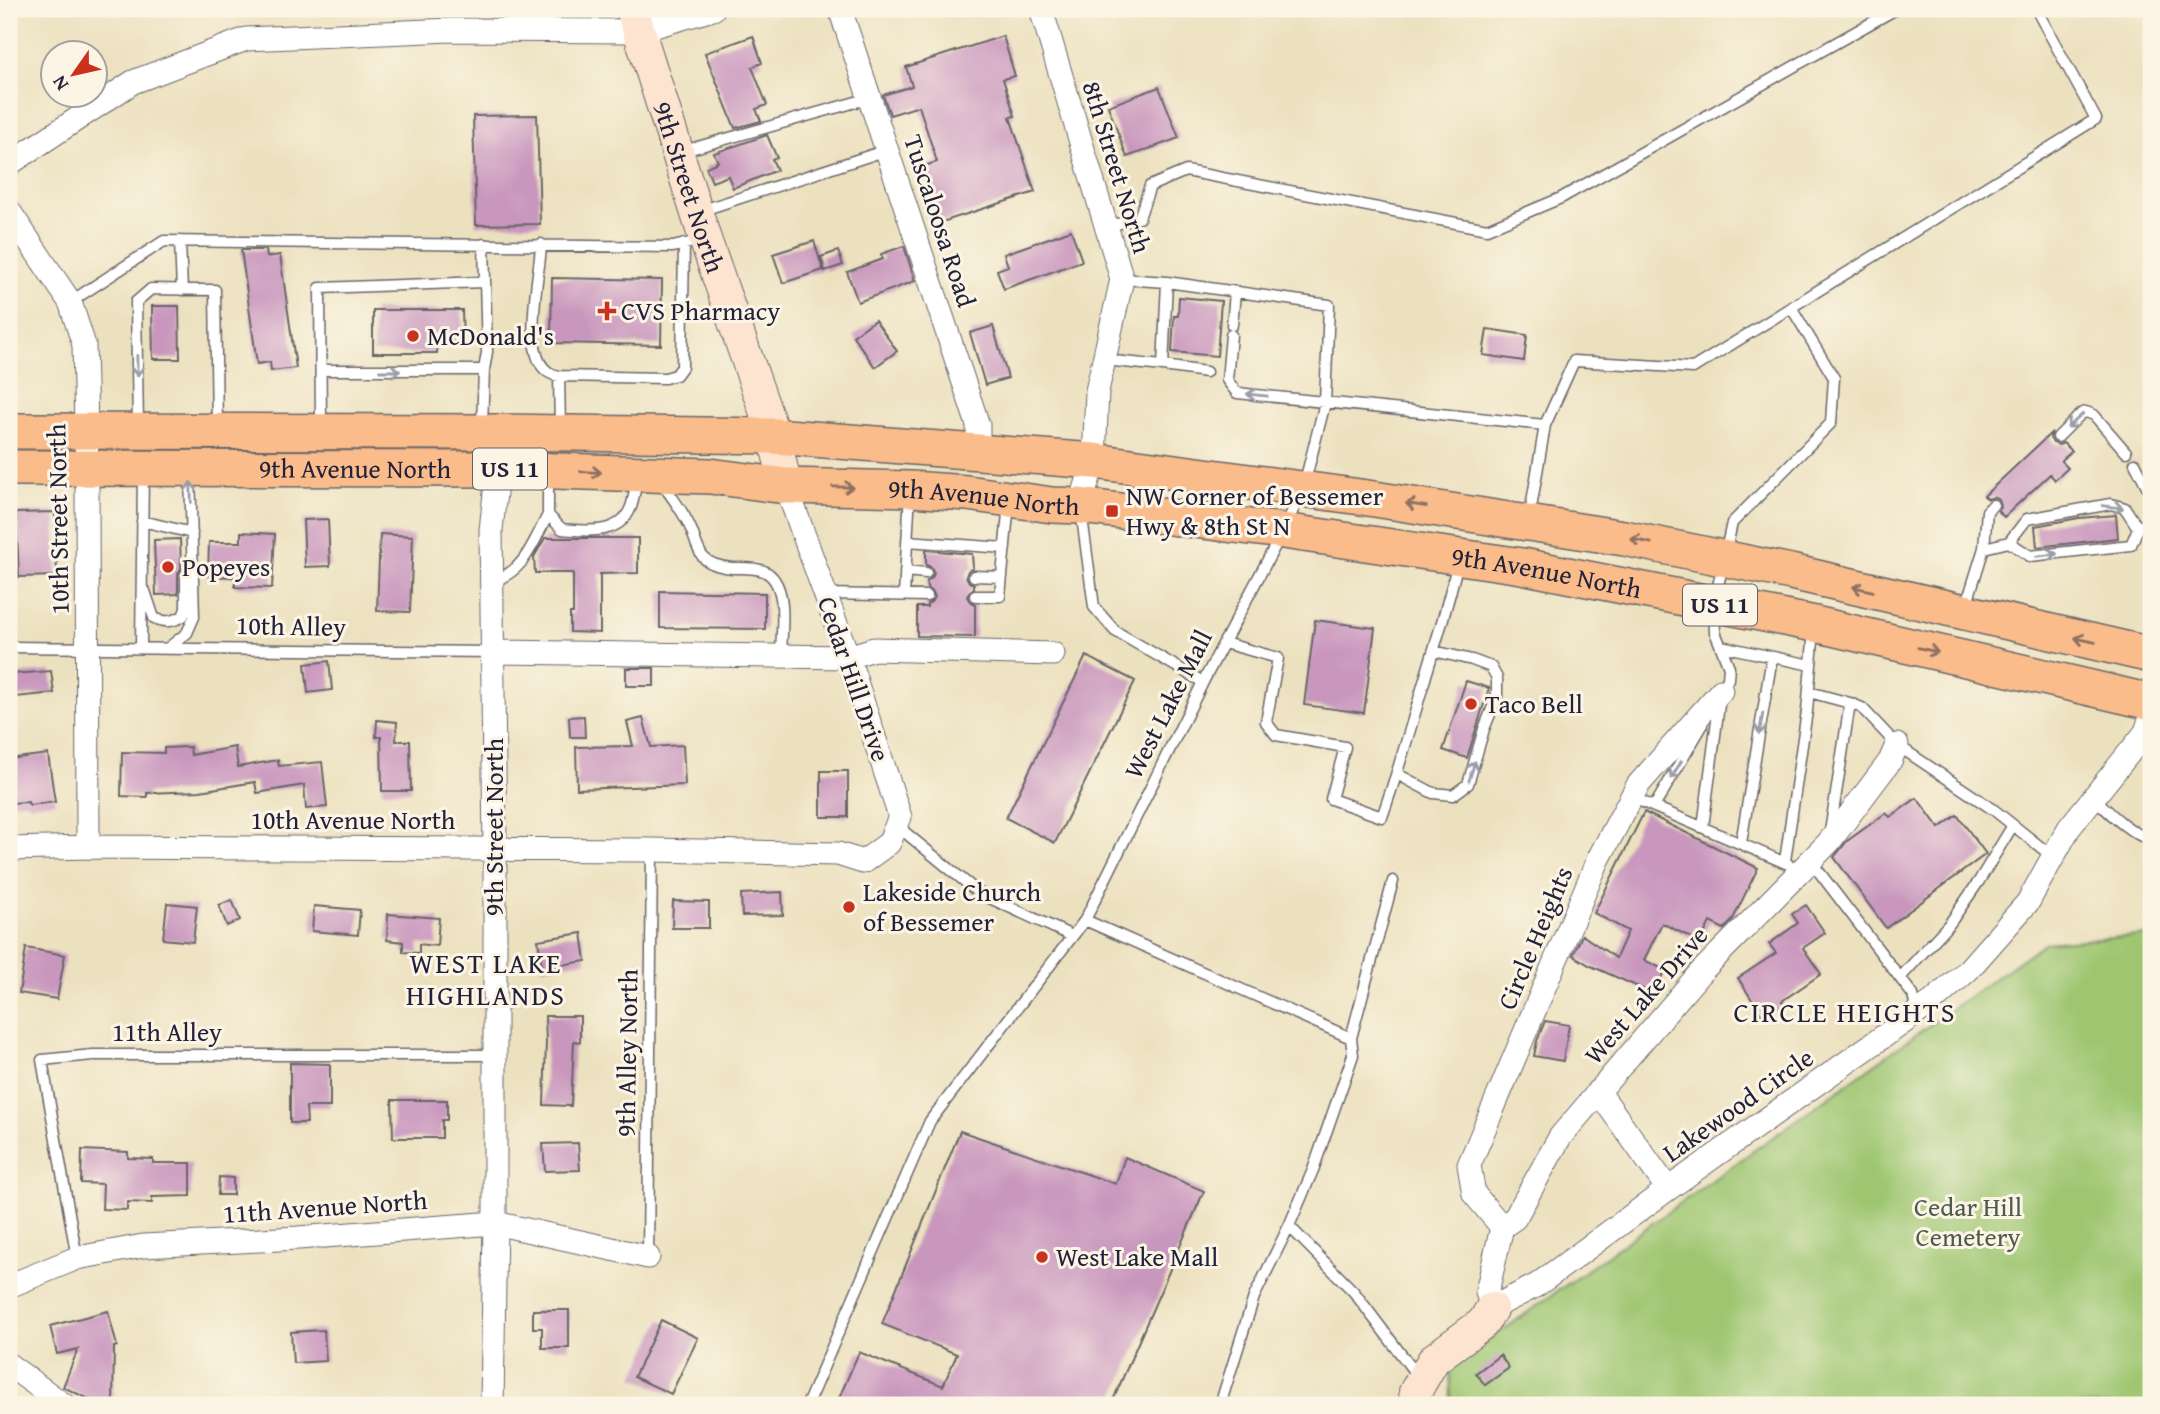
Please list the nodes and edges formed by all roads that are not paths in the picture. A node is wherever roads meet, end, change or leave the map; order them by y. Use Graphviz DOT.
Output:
graph roads {
  1 [pos="713,9"];
  2 [pos="840,9"];
  3 [pos="1041,9"];
  4 [pos="1896,9"];
  5 [pos="2036,9"];
  6 [pos="635,20"];
  7 [pos="870,98"];
  8 [pos="887,150"];
  9 [pos="677,153"];
  10 [pos="9,164"];
  11 [pos="9,211"];
  12 [pos="1106,227"];
  13 [pos="695,232"];
  14 [pos="180,241"];
  15 [pos="484,244"];
  16 [pos="541,244"];
  17 [pos="1122,279"];
  18 [pos="484,282"];
  19 [pos="1167,282"];
  20 [pos="182,290"];
  21 [pos="1235,293"];
  22 [pos="71,302"];
  23 [pos="1791,307"];
  24 [pos="1104,360"];
  25 [pos="1163,366"];
  26 [pos="322,370"];
  27 [pos="484,370"];
  28 [pos="1206,372"];
  29 [pos="559,376"];
  30 [pos="1325,402"];
  31 [pos="1545,425"];
  32 [pos="86,430"];
  33 [pos="9,431"];
  34 [pos="138,431"];
  35 [pos="217,431"];
  36 [pos="321,431"];
  37 [pos="492,432"];
  38 [pos="561,433"];
  39 [pos="774,436"];
  40 [pos="2058,437"];
  41 [pos="978,452"];
  42 [pos="2126,452"];
  43 [pos="1094,461"];
  44 [pos="2135,463"];
  45 [pos="9,468"];
  46 [pos="87,469"];
  47 [pos="143,469"];
  48 [pos="190,469"];
  49 [pos="496,469"];
  50 [pos="548,470"];
  51 [pos="647,474"];
  52 [pos="786,486"];
  53 [pos="911,489"];
  54 [pos="1303,489"];
  55 [pos="2151,494"];
  56 [pos="1010,499"];
  57 [pos="1993,505"];
  58 [pos="1080,506"];
  59 [pos="548,515"];
  60 [pos="142,521"];
  61 [pos="2151,521"];
  62 [pos="1528,523"];
  63 [pos="2138,528"];
  64 [pos="1283,531"];
  65 [pos="192,538"];
  66 [pos="907,541"];
  67 [pos="2009,542"];
  68 [pos="1005,548"];
  69 [pos="1984,548"];
  70 [pos="1459,557"];
  71 [pos="1723,558"];
  72 [pos="905,571"];
  73 [pos="926,573"];
  74 [pos="974,576"];
  75 [pos="1002,577"];
  76 [pos="492,582"];
  77 [pos="141,586"];
  78 [pos="825,594"];
  79 [pos="904,595"];
  80 [pos="927,596"];
  81 [pos="975,596"];
  82 [pos="1713,604"];
  83 [pos="1964,612"];
  84 [pos="1815,624"];
  85 [pos="1224,643"];
  86 [pos="1721,646"];
  87 [pos="9,647"];
  88 [pos="88,647"];
  89 [pos="141,647"];
  90 [pos="168,648"];
  91 [pos="1434,651"];
  92 [pos="494,652"];
  93 [pos="1053,654"];
  94 [pos="2151,655"];
  95 [pos="781,656"];
  96 [pos="848,657"];
  97 [pos="1772,657"];
  98 [pos="1811,665"];
  99 [pos="1203,682"];
  100 [pos="1721,691"];
  101 [pos="1809,692"];
  102 [pos="2151,702"];
  103 [pos="1850,703"];
  104 [pos="2151,716"];
  105 [pos="1898,746"];
  106 [pos="1397,775"];
  107 [pos="1631,797"];
  108 [pos="2094,798"];
  109 [pos="1654,807"];
  110 [pos="896,825"];
  111 [pos="2013,825"];
  112 [pos="1703,827"];
  113 [pos="2151,840"];
  114 [pos="1829,842"];
  115 [pos="1741,843"];
  116 [pos="88,848"];
  117 [pos="9,849"];
  118 [pos="495,849"];
  119 [pos="652,850"];
  120 [pos="2053,857"];
  121 [pos="1798,864"];
  122 [pos="1393,881"];
  123 [pos="1085,920"];
  124 [pos="1072,936"];
  125 [pos="1900,978"];
  126 [pos="1917,1013"];
  127 [pos="1351,1038"];
  128 [pos="493,1055"];
  129 [pos="1598,1091"];
  130 [pos="1668,1189"];
  131 [pos="495,1223"];
  132 [pos="1289,1226"];
  133 [pos="1502,1227"];
  134 [pos="648,1257"];
  135 [pos="77,1258"];
  136 [pos="9,1286"];
  137 [pos="1492,1308"];
  138 [pos="9,1365"];
  139 [pos="1420,1393"];
  140 [pos="64,1405"];
  141 [pos="492,1405"];
  142 [pos="807,1405"];
  143 [pos="1220,1405"];
  1 -- 6 [label="street"];
  2 -- 7 [label="street, Tuscaloosa Road"];
  3 -- 12 [label="street, 8th Street North"];
  4 -- 12 [label="lane"];
  5 -- 23 [label="lane"];
  6 -- 9 [label="street, 9th Street North"];
  6 -- 10 [label="street"];
  7 -- 8 [label="street, Tuscaloosa Road"];
  7 -- 9 [label="lane"];
  8 -- 13 [label="lane"];
  8 -- 41 [label="street, Tuscaloosa Road"];
  9 -- 13 [label="street, 9th Street North"];
  11 -- 22 [label="street, 10th Street North"];
  12 -- 17 [label="street, 8th Street North"];
  13 -- 16 [label="lane"];
  13 -- 29 [label="lane"];
  13 -- 39 [label="street, 9th Street North"];
  14 -- 15 [label="lane"];
  14 -- 20 [label="lane"];
  14 -- 22 [label="lane"];
  15 -- 16 [label="lane"];
  15 -- 18 [label="lane"];
  16 -- 29 [label="lane"];
  17 -- 19 [label="lane"];
  17 -- 24 [label="street, 8th Street North"];
  18 -- 26 [label="lane"];
  18 -- 27 [label="lane"];
  19 -- 21 [label="lane"];
  19 -- 25 [label="lane"];
  20 -- 34 [label="lane, one-way"];
  20 -- 35 [label="lane"];
  21 -- 30 [label="lane, West Lake Mall"];
  30 -- 21 [label="lane, one-way"];
  22 -- 32 [label="street, 10th Street North"];
  23 -- 31 [label="lane"];
  23 -- 71 [label="lane"];
  24 -- 25 [label="lane"];
  24 -- 43 [label="street, 8th Street North"];
  25 -- 28 [label="lane"];
  26 -- 27 [label="lane, one-way"];
  26 -- 36 [label="lane"];
  27 -- 37 [label="lane"];
  29 -- 38 [label="lane"];
  30 -- 31 [label="lane"];
  30 -- 54 [label="lane, West Lake Mall"];
  31 -- 62 [label="lane"];
  32 -- 33 [label="main road, 9th Avenue North / US 11"];
  32 -- 34 [label="main road, 9th Avenue North / US 11"];
  32 -- 46 [label="street, 10th Street North"];
  34 -- 35 [label="main road, 9th Avenue North / US 11"];
  35 -- 36 [label="main road, 9th Avenue North / US 11"];
  36 -- 37 [label="main road, 9th Avenue North / US 11"];
  37 -- 38 [label="main road, 9th Avenue North / US 11"];
  37 -- 49 [label="street, 9th Street North"];
  38 -- 39 [label="main road, 9th Avenue North / US 11"];
  39 -- 41 [label="main road, 9th Avenue North / US 11"];
  39 -- 52 [label="street, 9th Street North"];
  42 -- 40 [label="lane, one-way"];
  41 -- 43 [label="main road, 9th Avenue North / US 11"];
  43 -- 54 [label="main road, 9th Avenue North / US 11"];
  43 -- 58 [label="street, 8th Street North"];
  44 -- 55 [label="lane"];
  45 -- 46 [label="main road, 9th Avenue North / US 11"];
  46 -- 47 [label="main road, 9th Avenue North / US 11"];
  46 -- 88 [label="street, 10th Street North"];
  47 -- 48 [label="main road, 9th Avenue North / US 11"];
  47 -- 60 [label="lane"];
  48 -- 49 [label="main road, 9th Avenue North / US 11"];
  65 -- 48 [label="lane, one-way"];
  49 -- 50 [label="main road, 9th Avenue North / US 11"];
  49 -- 76 [label="street, 9th Street North"];
  50 -- 51 [label="main road, 9th Avenue North / US 11, one-way"];
  50 -- 59 [label="lane"];
  51 -- 52 [label="main road, 9th Avenue North / US 11"];
  51 -- 59 [label="lane"];
  51 -- 95 [label="lane"];
  52 -- 53 [label="main road, 9th Avenue North / US 11, one-way"];
  52 -- 78 [label="street, Cedar Hill Drive"];
  53 -- 56 [label="main road, 9th Avenue North / US 11"];
  53 -- 66 [label="lane"];
  62 -- 54 [label="main road, 9th Avenue North / US 11, one-way"];
  54 -- 64 [label="lane, West Lake Mall"];
  56 -- 58 [label="main road, 9th Avenue North / US 11"];
  56 -- 68 [label="lane"];
  57 -- 69 [label="lane"];
  58 -- 64 [label="main road, 9th Avenue North / US 11"];
  58 -- 99 [label="lane"];
  59 -- 76 [label="lane"];
  60 -- 65 [label="lane"];
  60 -- 77 [label="lane"];
  61 -- 63 [label="lane"];
  71 -- 62 [label="main road, 9th Avenue North / US 11, one-way"];
  67 -- 63 [label="lane, one-way"];
  67 -- 63 [label="lane, one-way"];
  64 -- 70 [label="main road, 9th Avenue North / US 11"];
  64 -- 85 [label="lane, West Lake Mall"];
  65 -- 77 [label="lane"];
  65 -- 90 [label="lane"];
  66 -- 68 [label="lane"];
  66 -- 72 [label="lane"];
  67 -- 69 [label="lane"];
  68 -- 75 [label="lane"];
  69 -- 83 [label="lane"];
  70 -- 82 [label="main road, 9th Avenue North / US 11"];
  70 -- 91 [label="lane"];
  71 -- 82 [label="lane"];
  83 -- 71 [label="main road, 9th Avenue North / US 11, one-way"];
  72 -- 73 [label="lane"];
  72 -- 79 [label="lane"];
  74 -- 75 [label="lane"];
  75 -- 81 [label="lane"];
  76 -- 92 [label="street, 9th Street North"];
  77 -- 89 [label="lane"];
  78 -- 79 [label="lane"];
  78 -- 96 [label="street, Cedar Hill Drive"];
  79 -- 80 [label="lane"];
  82 -- 84 [label="main road, 9th Avenue North / US 11"];
  82 -- 86 [label="lane"];
  94 -- 83 [label="main road, 9th Avenue North / US 11, one-way"];
  84 -- 98 [label="lane"];
  84 -- 102 [label="main road, 9th Avenue North / US 11, one-way"];
  85 -- 99 [label="lane, West Lake Mall"];
  85 -- 106 [label="lane"];
  86 -- 97 [label="lane"];
  86 -- 100 [label="lane"];
  87 -- 88 [label="lane, 10th Alley"];
  88 -- 89 [label="lane, 10th Alley"];
  88 -- 116 [label="street, 10th Street North"];
  89 -- 90 [label="lane, 10th Alley"];
  90 -- 92 [label="lane, 10th Alley"];
  91 -- 106 [label="lane"];
  106 -- 91 [label="lane, one-way"];
  92 -- 95 [label="street"];
  92 -- 118 [label="street, 9th Street North"];
  93 -- 96 [label="street"];
  95 -- 96 [label="street"];
  96 -- 110 [label="street, Cedar Hill Drive"];
  97 -- 98 [label="lane"];
  97 -- 115 [label="lane, one-way"];
  98 -- 101 [label="lane"];
  99 -- 123 [label="lane, West Lake Mall"];
  100 -- 107 [label="street, Circle Heights"];
  100 -- 109 [label="lane, one-way"];
  100 -- 112 [label="lane"];
  101 -- 103 [label="lane"];
  101 -- 121 [label="lane"];
  103 -- 105 [label="lane"];
  103 -- 114 [label="lane"];
  104 -- 108 [label="street, Lakewood Circle"];
  105 -- 111 [label="lane"];
  105 -- 114 [label="street, West Lake Drive"];
  107 -- 109 [label="lane"];
  107 -- 133 [label="street, Circle Heights"];
  108 -- 113 [label="lane"];
  108 -- 120 [label="street, Lakewood Circle"];
  109 -- 112 [label="lane"];
  110 -- 119 [label="street, 10th Avenue North"];
  110 -- 124 [label="lane"];
  111 -- 120 [label="lane"];
  111 -- 125 [label="lane"];
  112 -- 115 [label="lane"];
  114 -- 121 [label="street, West Lake Drive"];
  115 -- 121 [label="lane"];
  116 -- 117 [label="street, 10th Avenue North"];
  116 -- 118 [label="street, 10th Avenue North"];
  118 -- 119 [label="street, 10th Avenue North"];
  118 -- 128 [label="street, 9th Street North"];
  119 -- 134 [label="lane, 9th Alley North"];
  120 -- 126 [label="street, Lakewood Circle"];
  121 -- 125 [label="lane"];
  121 -- 129 [label="street, West Lake Drive"];
  122 -- 127 [label="lane"];
  123 -- 124 [label="lane, West Lake Mall"];
  123 -- 127 [label="lane"];
  124 -- 142 [label="lane, West Lake Mall"];
  125 -- 126 [label="lane"];
  126 -- 130 [label="street, Lakewood Circle"];
  127 -- 132 [label="lane"];
  128 -- 131 [label="street, 9th Street North"];
  128 -- 135 [label="lane, 11th Alley"];
  129 -- 130 [label="street"];
  129 -- 133 [label="street, West Lake Drive"];
  130 -- 137 [label="street, Lakewood Circle"];
  131 -- 134 [label="street, 11th Avenue North"];
  131 -- 135 [label="street, 11th Avenue North"];
  131 -- 141 [label="street, 9th Street North"];
  132 -- 139 [label="lane"];
  132 -- 143 [label="lane"];
  133 -- 137 [label="street, West Lake Drive"];
  135 -- 136 [label="street, 11th Avenue North"];
  137 -- 139 [label="street"];
  138 -- 140 [label="street"];
}
